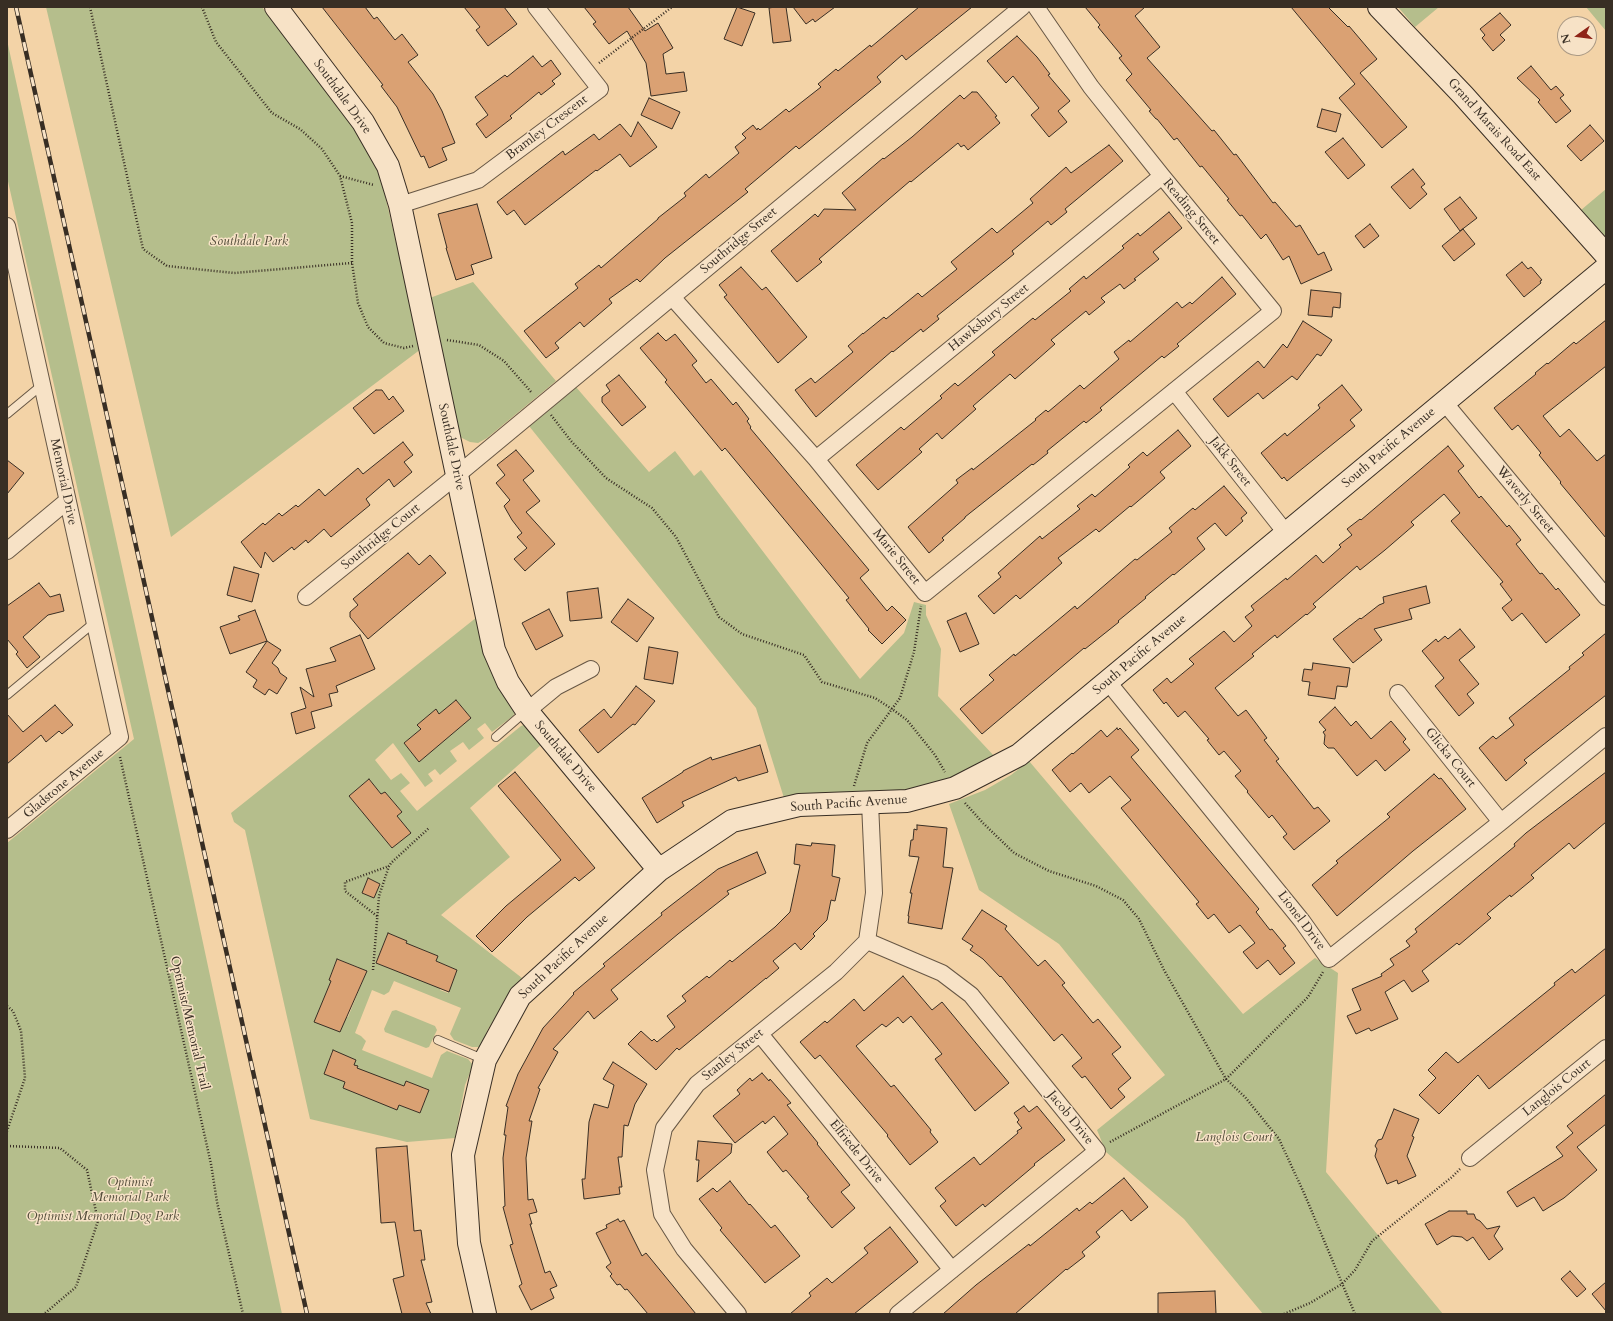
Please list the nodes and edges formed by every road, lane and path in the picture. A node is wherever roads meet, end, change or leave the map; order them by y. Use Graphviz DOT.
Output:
graph roads {
  1 [pos="90,7"];
  2 [pos="202,7"];
  3 [pos="276,7"];
  4 [pos="536,7"];
  5 [pos="672,7"];
  6 [pos="1022,7"];
  7 [pos="1036,7"];
  8 [pos="1379,7"];
  9 [pos="596,66"];
  10 [pos="340,176"];
  11 [pos="1162,176"];
  12 [pos="376,186"];
  13 [pos="400,205"];
  14 [pos="7,226"];
  15 [pos="1606,255"];
  16 [pos="352,263"];
  17 [pos="1606,268"];
  18 [pos="13,283"];
  19 [pos="672,297"];
  20 [pos="442,341"];
  21 [pos="414,346"];
  22 [pos="42,385"];
  23 [pos="1174,391"];
  24 [pos="536,397"];
  25 [pos="1444,402"];
  26 [pos="548,411"];
  27 [pos="7,414"];
  28 [pos="816,459"];
  29 [pos="456,476"];
  30 [pos="67,502"];
  31 [pos="1286,533"];
  32 [pos="7,551"];
  33 [pos="306,597"];
  34 [pos="1606,597"];
  35 [pos="922,604"];
  36 [pos="95,622"];
  37 [pos="591,669"];
  38 [pos="1108,682"];
  39 [pos="1398,693"];
  40 [pos="7,695"];
  41 [pos="892,709"];
  42 [pos="527,711"];
  43 [pos="1606,736"];
  44 [pos="120,737"];
  45 [pos="496,737"];
  46 [pos="946,774"];
  47 [pos="854,786"];
  48 [pos="961,799"];
  49 [pos="870,803"];
  50 [pos="1501,822"];
  51 [pos="429,828"];
  52 [pos="7,830"];
  53 [pos="389,866"];
  54 [pos="659,870"];
  55 [pos="377,916"];
  56 [pos="867,941"];
  57 [pos="1327,966"];
  58 [pos="373,970"];
  59 [pos="7,1006"];
  60 [pos="760,1034"];
  61 [pos="438,1040"];
  62 [pos="1606,1048"];
  63 [pos="485,1060"];
  64 [pos="1226,1079"];
  65 [pos="7,1131"];
  66 [pos="7,1146"];
  67 [pos="1103,1146"];
  68 [pos="1470,1158"];
  69 [pos="1452,1177"];
  70 [pos="952,1270"];
  71 [pos="1342,1284"];
  72 [pos="44,1314"];
  73 [pos="242,1314"];
  74 [pos="485,1314"];
  75 [pos="738,1314"];
  76 [pos="898,1314"];
  77 [pos="1284,1314"];
  78 [pos="1355,1314"];
  1 -- 16 [label="path"];
  2 -- 10 [label="path"];
  3 -- 13 [label="street, Southdale Drive"];
  4 -- 13 [label="street, Bramley Crescent"];
  5 -- 9 [label="path"];
  6 -- 19 [label="street, Southridge Street"];
  7 -- 11 [label="street, Reading Street"];
  8 -- 15 [label="street, Grand Marais Road East"];
  10 -- 12 [label="path"];
  10 -- 16 [label="path"];
  11 -- 23 [label="street, Reading Street"];
  11 -- 28 [label="street, Hawksbury Street"];
  13 -- 29 [label="street, Southdale Drive"];
  14 -- 18 [label="street, Memorial Drive"];
  16 -- 21 [label="path"];
  17 -- 25 [label="street, South Pacific Avenue"];
  18 -- 22 [label="street, Memorial Drive"];
  19 -- 28 [label="street, Marie Street"];
  19 -- 29 [label="street, Southridge Street"];
  20 -- 24 [label="path"];
  22 -- 27 [label="lane"];
  22 -- 30 [label="street, Memorial Drive"];
  23 -- 28 [label="street, Marie Street"];
  23 -- 31 [label="street, Jakk Street"];
  25 -- 31 [label="street, South Pacific Avenue"];
  25 -- 34 [label="street, Waverly Street"];
  26 -- 41 [label="path"];
  29 -- 33 [label="street, Southridge Court"];
  29 -- 42 [label="street, Southdale Drive"];
  30 -- 32 [label="street"];
  30 -- 36 [label="street, Memorial Drive"];
  31 -- 38 [label="street, South Pacific Avenue"];
  35 -- 41 [label="path"];
  36 -- 40 [label="lane"];
  36 -- 44 [label="street, Memorial Drive"];
  37 -- 42 [label="street"];
  38 -- 49 [label="street, South Pacific Avenue"];
  38 -- 50 [label="street, Lionel Drive"];
  39 -- 50 [label="street, Glicka Court"];
  41 -- 46 [label="path"];
  41 -- 47 [label="path"];
  42 -- 45 [label="lane"];
  42 -- 54 [label="street, Southdale Drive"];
  43 -- 50 [label="street, Lionel Drive"];
  44 -- 52 [label="street, Gladstone Avenue"];
  44 -- 73 [label="path, Optimist/Memorial Trail"];
  48 -- 64 [label="path"];
  49 -- 54 [label="street, South Pacific Avenue"];
  49 -- 56 [label="street"];
  51 -- 53 [label="path"];
  53 -- 55 [label="path"];
  53 -- 55 [label="path"];
  54 -- 63 [label="street, South Pacific Avenue"];
  55 -- 58 [label="path"];
  56 -- 60 [label="street, Stanley Street"];
  56 -- 70 [label="street, Jacob Drive"];
  57 -- 64 [label="path"];
  59 -- 65 [label="path"];
  60 -- 70 [label="street, Elfriede Drive"];
  60 -- 75 [label="street, Stanley Street"];
  61 -- 63 [label="lane"];
  62 -- 68 [label="street, Langlois Court"];
  63 -- 74 [label="street, South Pacific Avenue"];
  64 -- 67 [label="path"];
  64 -- 71 [label="path"];
  66 -- 72 [label="path"];
  69 -- 71 [label="path"];
  70 -- 76 [label="street, Jacob Drive"];
  71 -- 77 [label="path"];
  71 -- 78 [label="path"];
}
